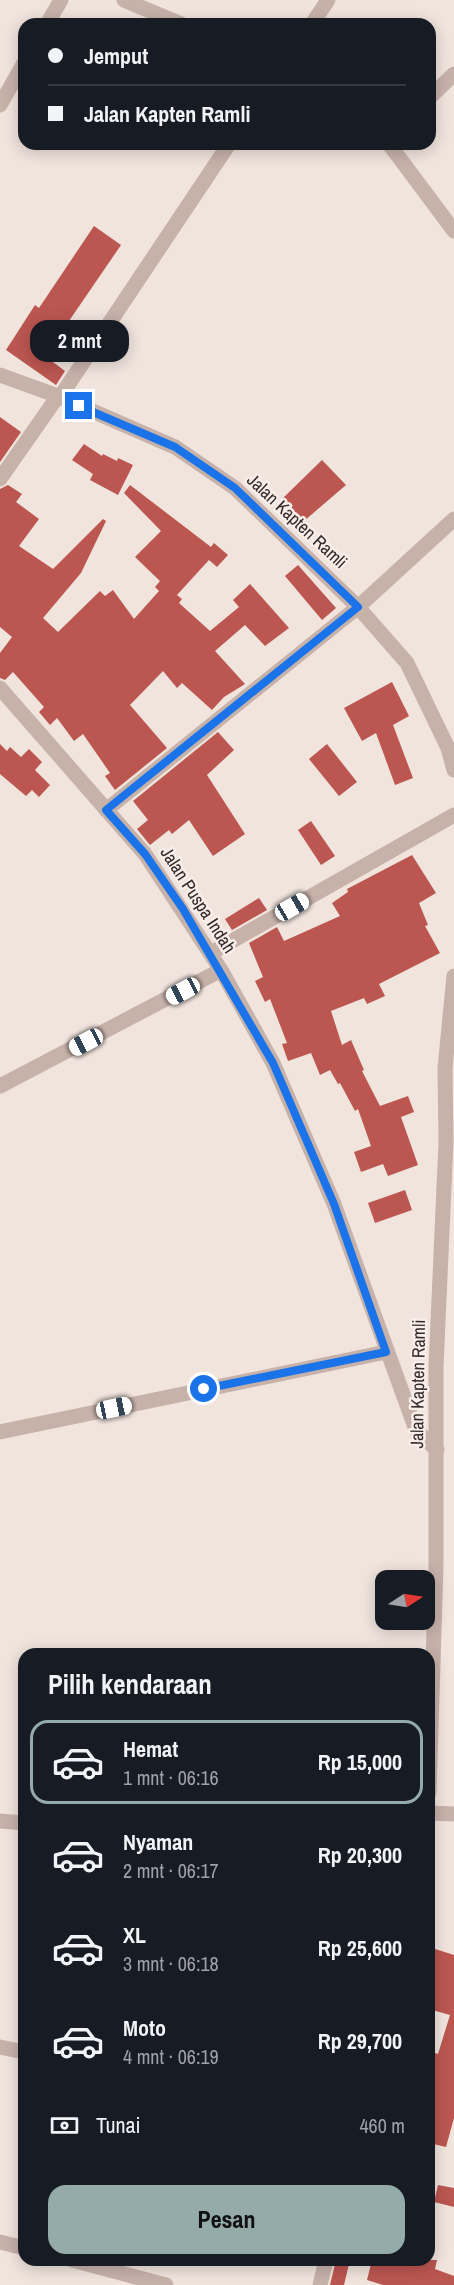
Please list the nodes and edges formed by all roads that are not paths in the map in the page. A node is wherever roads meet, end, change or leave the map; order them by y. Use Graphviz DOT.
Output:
graph roads {
  1 [pos="61,0"];
  2 [pos="124,0"];
  3 [pos="328,0"];
  4 [pos="50,18"];
  5 [pos="167,18"];
  6 [pos="316,18"];
  7 [pos="18,74"];
  8 [pos="454,74"];
  9 [pos="436,91"];
  10 [pos="0,105"];
  11 [pos="225,150"];
  12 [pos="393,150"];
  13 [pos="454,231"];
  14 [pos="0,375"];
  15 [pos="59,397"];
  16 [pos="0,479"];
  17 [pos="454,519"];
  18 [pos="358,607"];
  19 [pos="0,688"];
  20 [pos="454,770"];
  21 [pos="106,810"];
  22 [pos="454,815"];
  23 [pos="211,953"];
  24 [pos="221,970"];
  25 [pos="454,976"];
  26 [pos="0,1086"];
  27 [pos="448,1275"];
  28 [pos="386,1352"];
  29 [pos="0,1432"];
  30 [pos="436,1449"];
  31 [pos="433,1648"];
  32 [pos="435,1813"];
  33 [pos="454,1814"];
  34 [pos="0,1821"];
  35 [pos="18,1822"];
  36 [pos="0,2047"];
  37 [pos="18,2051"];
  38 [pos="0,2242"];
  39 [pos="18,2246"];
  40 [pos="95,2266"];
  41 [pos="325,2266"];
  42 [pos="166,2285"];
  43 [pos="320,2285"];
  1 -- 4 [label="street"];
  2 -- 5 [label="street"];
  3 -- 6 [label="street"];
  7 -- 10 [label="street"];
  8 -- 9 [label="street"];
  11 -- 15 [label="street"];
  12 -- 13 [label="street"];
  14 -- 15 [label="street, Jalan Kapten Ramli"];
  15 -- 16 [label="street"];
  15 -- 18 [label="street, Jalan Kapten Ramli"];
  17 -- 18 [label="street"];
  18 -- 20 [label="street, Jalan Kapten Ramli"];
  18 -- 21 [label="street"];
  19 -- 21 [label="street, Jalan Puspa Indah"];
  21 -- 23 [label="street, Jalan Puspa Indah"];
  22 -- 23 [label="street"];
  23 -- 24 [label="street, Jalan Puspa Indah"];
  24 -- 26 [label="street"];
  24 -- 28 [label="street, Jalan Puspa Indah"];
  25 -- 27 [label="street, Jalan Kapten Ramli"];
  27 -- 30 [label="street, Jalan Kapten Ramli"];
  28 -- 29 [label="street"];
  28 -- 30 [label="street, Jalan Puspa Indah"];
  30 -- 31 [label="street, Jalan Kapten Ramli"];
  32 -- 33 [label="street"];
  34 -- 35 [label="street"];
  36 -- 37 [label="street"];
  38 -- 39 [label="street"];
  40 -- 42 [label="street"];
  41 -- 43 [label="street"];
}
